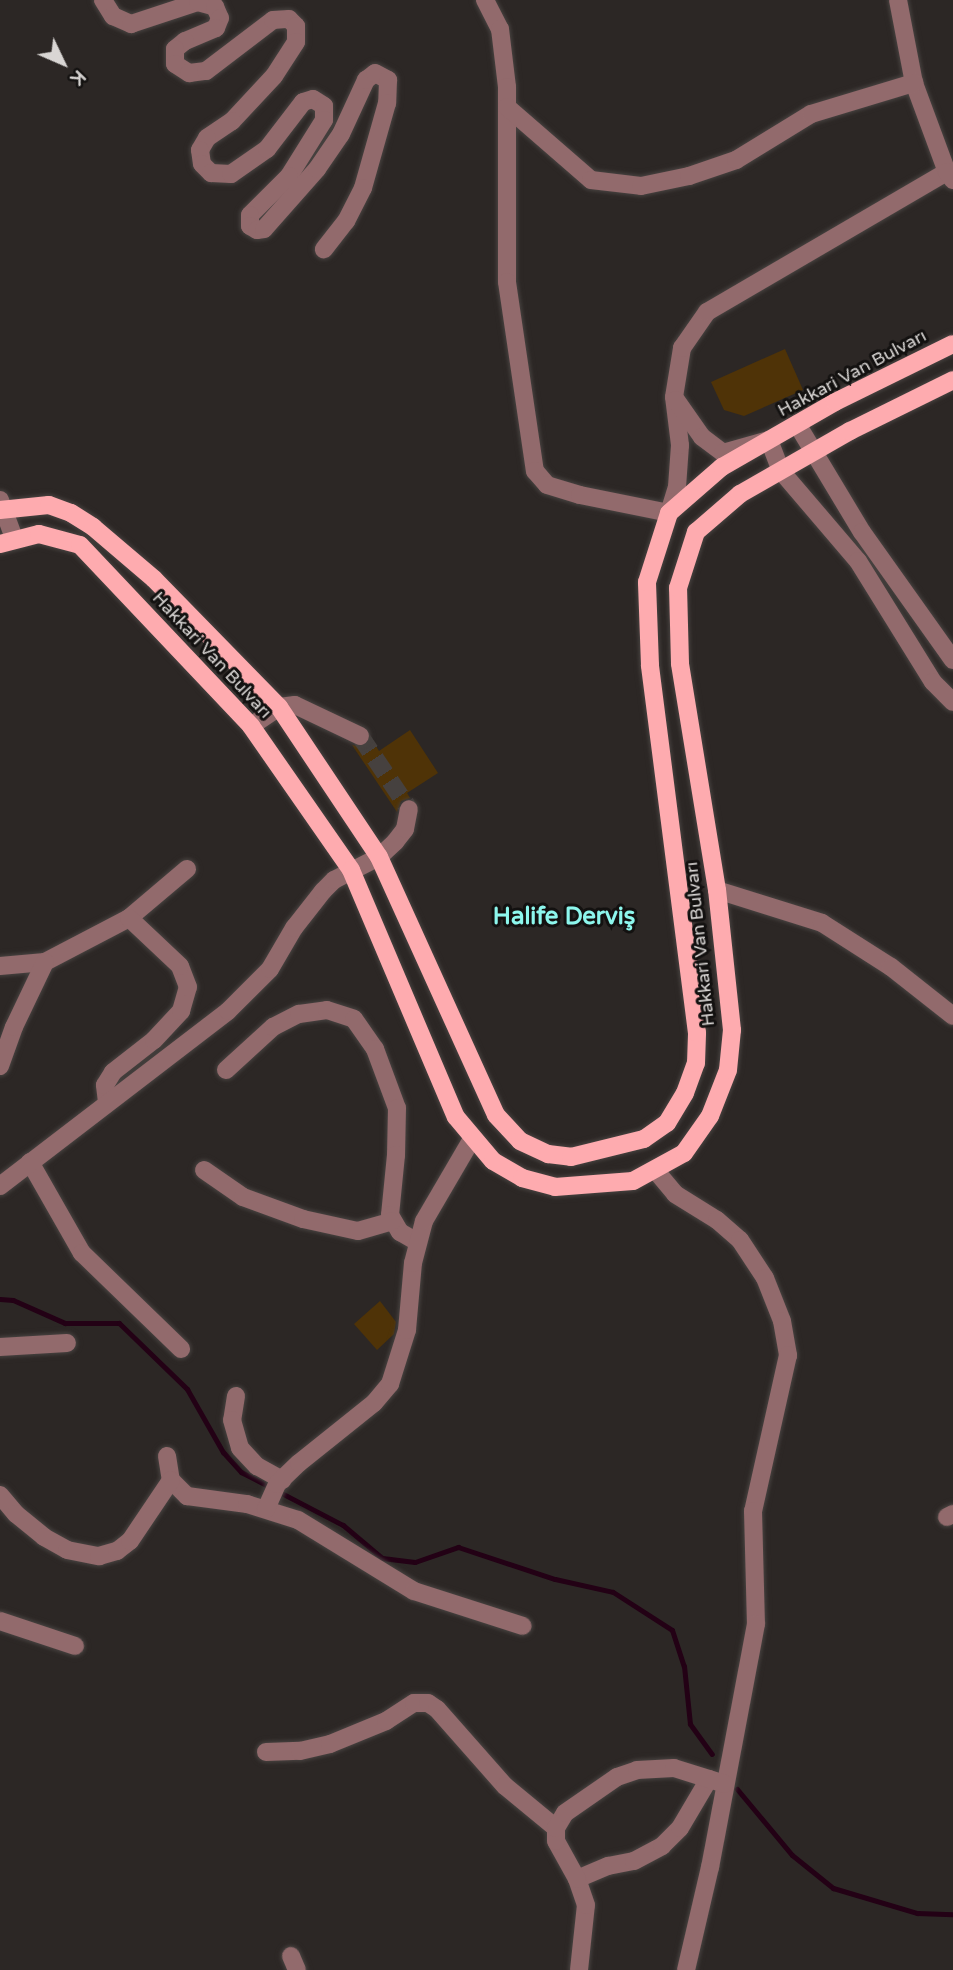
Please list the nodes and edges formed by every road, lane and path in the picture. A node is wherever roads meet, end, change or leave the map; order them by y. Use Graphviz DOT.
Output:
graph roads {
  1 [pos="485,0"];
  2 [pos="898,0"];
  3 [pos="104,2"];
  4 [pos="914,83"];
  5 [pos="507,107"];
  6 [pos="950,176"];
  7 [pos="324,249"];
  8 [pos="953,344"];
  9 [pos="953,380"];
  10 [pos="674,397"];
  11 [pos="797,424"];
  12 [pos="769,440"];
  13 [pos="815,451"];
  14 [pos="781,471"];
  15 [pos="2,506"];
  16 [pos="669,513"];
  17 [pos="7,541"];
  18 [pos="953,660"];
  19 [pos="953,702"];
  20 [pos="279,707"];
  21 [pos="251,726"];
  22 [pos="360,736"];
  23 [pos="408,809"];
  24 [pos="379,857"];
  25 [pos="187,869"];
  26 [pos="351,870"];
  27 [pos="718,890"];
  28 [pos="129,918"];
  29 [pos="45,962"];
  30 [pos="0,966"];
  31 [pos="953,1016"];
  32 [pos="0,1066"];
  33 [pos="226,1069"];
  34 [pos="107,1102"];
  35 [pos="472,1139"];
  36 [pos="30,1162"];
  37 [pos="0,1164"];
  38 [pos="204,1170"];
  39 [pos="656,1171"];
  40 [pos="3,1184"];
  41 [pos="392,1221"];
  42 [pos="417,1242"];
  43 [pos="67,1343"];
  44 [pos="0,1347"];
  45 [pos="181,1349"];
  46 [pos="236,1396"];
  47 [pos="167,1456"];
  48 [pos="171,1480"];
  49 [pos="273,1493"];
  50 [pos="0,1494"];
  51 [pos="0,1621"];
  52 [pos="523,1626"];
  53 [pos="75,1646"];
  54 [pos="266,1752"];
  55 [pos="717,1781"];
  56 [pos="556,1828"];
  57 [pos="577,1879"];
  58 [pos="579,1970"];
  59 [pos="686,1970"];
  1 -- 5 [label="street"];
  2 -- 4 [label="street"];
  3 -- 7 [label="street"];
  4 -- 5 [label="street"];
  4 -- 6 [label="street"];
  5 -- 16 [label="street"];
  6 -- 10 [label="street"];
  8 -- 11 [label="main road, Hakkari Van Bulvarı"];
  9 -- 13 [label="main road, Hakkari Van Bulvarı"];
  10 -- 12 [label="street"];
  10 -- 16 [label="street"];
  11 -- 12 [label="main road, Hakkari Van Bulvarı"];
  11 -- 13 [label="street"];
  12 -- 14 [label="street"];
  12 -- 16 [label="main road, Hakkari Van Bulvarı"];
  13 -- 14 [label="main road, Hakkari Van Bulvarı"];
  13 -- 18 [label="street"];
  14 -- 19 [label="street"];
  14 -- 27 [label="main road, Hakkari Van Bulvarı"];
  15 -- 17 [label="street"];
  15 -- 20 [label="main road, Hakkari Van Bulvarı"];
  16 -- 24 [label="main road, Hakkari Van Bulvarı"];
  17 -- 21 [label="main road, Hakkari Van Bulvarı"];
  20 -- 21 [label="street"];
  20 -- 22 [label="street"];
  20 -- 24 [label="main road, Hakkari Van Bulvarı"];
  21 -- 26 [label="main road, Hakkari Van Bulvarı"];
  23 -- 24 [label="street"];
  24 -- 26 [label="street"];
  25 -- 28 [label="street"];
  26 -- 34 [label="street"];
  26 -- 35 [label="main road, Hakkari Van Bulvarı"];
  27 -- 31 [label="street"];
  27 -- 39 [label="main road, Hakkari Van Bulvarı"];
  28 -- 29 [label="street"];
  28 -- 34 [label="street"];
  29 -- 30 [label="street"];
  29 -- 32 [label="street"];
  33 -- 41 [label="street"];
  34 -- 36 [label="street"];
  35 -- 39 [label="main road, Hakkari Van Bulvarı"];
  35 -- 42 [label="street"];
  36 -- 40 [label="street"];
  36 -- 45 [label="street"];
  37 -- 40 [label="street"];
  38 -- 41 [label="street"];
  39 -- 55 [label="street"];
  41 -- 42 [label="street"];
  42 -- 49 [label="street"];
  43 -- 44 [label="street"];
  46 -- 49 [label="street"];
  47 -- 48 [label="street"];
  48 -- 49 [label="street"];
  48 -- 50 [label="street"];
  49 -- 52 [label="street"];
  51 -- 53 [label="street"];
  54 -- 56 [label="street"];
  55 -- 56 [label="street"];
  55 -- 57 [label="street"];
  55 -- 59 [label="street"];
  56 -- 57 [label="street"];
  57 -- 58 [label="street"];
}
